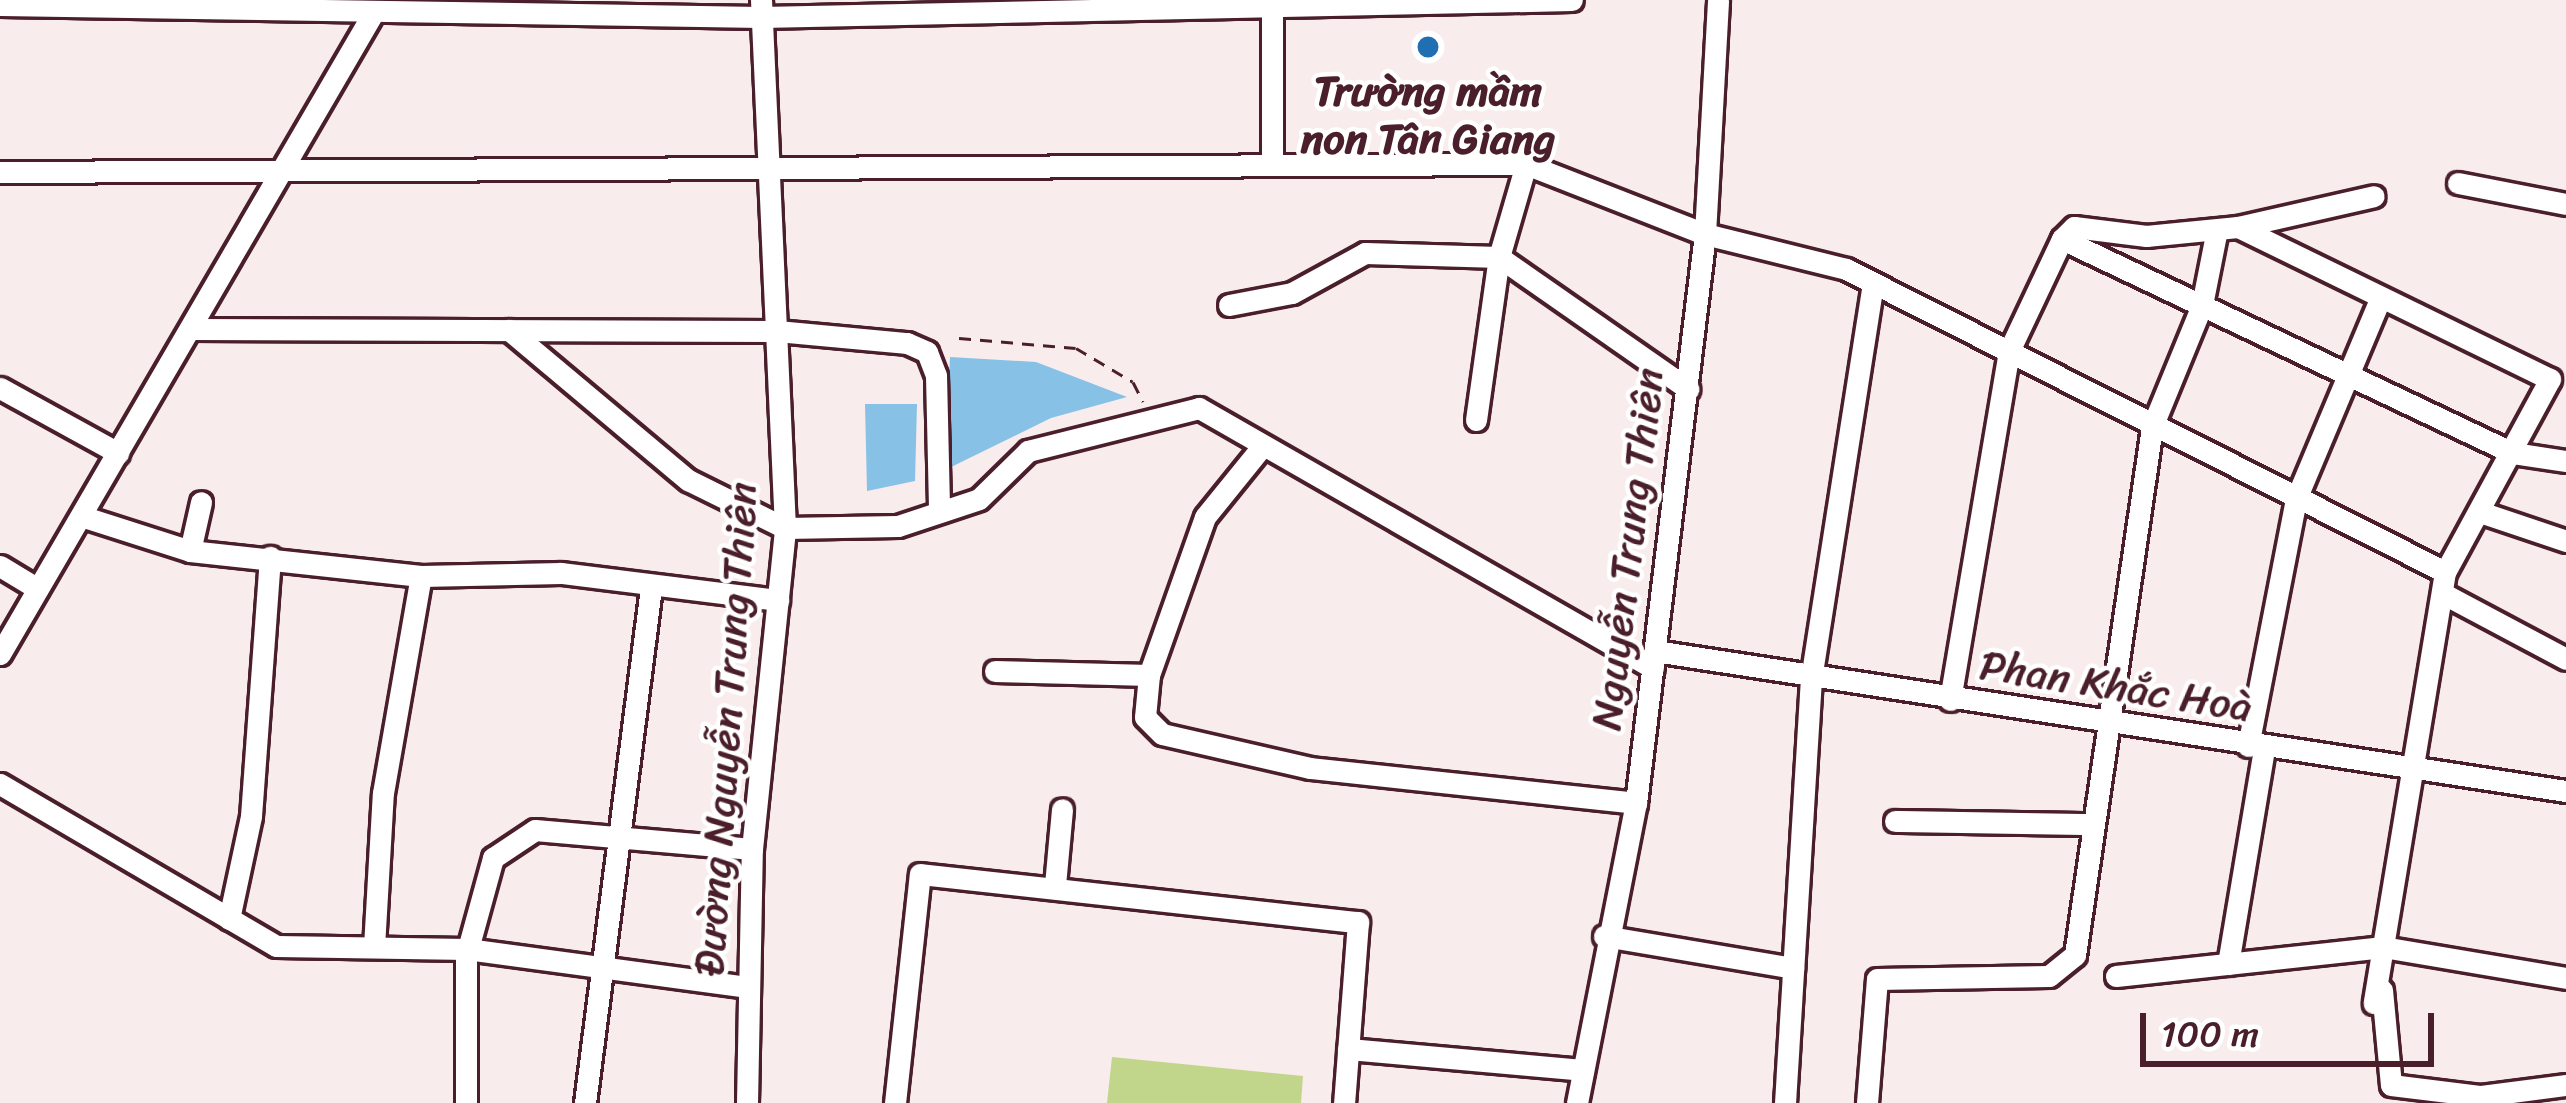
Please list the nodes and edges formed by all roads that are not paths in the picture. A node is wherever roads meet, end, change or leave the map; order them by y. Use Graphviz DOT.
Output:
graph roads {
  1 [pos="1572,0"];
  2 [pos="1718,0"];
  3 [pos="1427,1"];
  4 [pos="1272,2"];
  5 [pos="147,4"];
  6 [pos="956,4"];
  7 [pos="0,5"];
  8 [pos="406,7"];
  9 [pos="761,9"];
  10 [pos="373,13"];
  11 [pos="1526,164"];
  12 [pos="1272,165"];
  13 [pos="767,168"];
  14 [pos="284,170"];
  15 [pos="0,172"];
  16 [pos="2458,183"];
  17 [pos="2374,196"];
  18 [pos="2566,204"];
  19 [pos="2228,228"];
  20 [pos="1705,234"];
  21 [pos="2062,239"];
  22 [pos="1499,257"];
  23 [pos="1873,285"];
  24 [pos="2380,299"];
  25 [pos="1229,305"];
  26 [pos="2202,305"];
  27 [pos="191,329"];
  28 [pos="509,330"];
  29 [pos="777,331"];
  30 [pos="2009,352"];
  31 [pos="2352,376"];
  32 [pos="0,388"];
  33 [pos="1688,389"];
  34 [pos="1476,420"];
  35 [pos="2152,427"];
  36 [pos="1260,449"];
  37 [pos="2513,452"];
  38 [pos="118,453"];
  39 [pos="2566,461"];
  40 [pos="2296,499"];
  41 [pos="201,502"];
  42 [pos="939,512"];
  43 [pos="2480,512"];
  44 [pos="81,516"];
  45 [pos="785,528"];
  46 [pos="2566,541"];
  47 [pos="190,551"];
  48 [pos="270,557"];
  49 [pos="0,566"];
  50 [pos="422,576"];
  51 [pos="2444,583"];
  52 [pos="651,588"];
  53 [pos="38,589"];
  54 [pos="778,600"];
  55 [pos="0,654"];
  56 [pos="2566,658"];
  57 [pos="1654,659"];
  58 [pos="994,671"];
  59 [pos="1149,675"];
  60 [pos="1810,679"];
  61 [pos="1950,700"];
  62 [pos="2103,723"];
  63 [pos="2256,747"];
  64 [pos="2412,771"];
  65 [pos="0,784"];
  66 [pos="2566,791"];
  67 [pos="1636,803"];
  68 [pos="1062,809"];
  69 [pos="1895,821"];
  70 [pos="2087,824"];
  71 [pos="613,834"];
  72 [pos="752,849"];
  73 [pos="1055,885"];
  74 [pos="230,919"];
  75 [pos="1604,936"];
  76 [pos="374,947"];
  77 [pos="2383,947"];
  78 [pos="467,949"];
  79 [pos="598,962"];
  80 [pos="2228,964"];
  81 [pos="1793,968"];
  82 [pos="2116,976"];
  83 [pos="2566,978"];
  84 [pos="748,987"];
  85 [pos="2374,1004"];
  86 [pos="1348,1049"];
  87 [pos="1583,1070"];
  88 [pos="2566,1085"];
  89 [pos="466,1103"];
  90 [pos="585,1103"];
  91 [pos="747,1103"];
  92 [pos="895,1103"];
  93 [pos="1344,1103"];
  94 [pos="1577,1103"];
  95 [pos="1785,1103"];
  96 [pos="1867,1103"];
  1 -- 3 [label="street"];
  2 -- 20 [label="street, Nguyễn Trung Thiên"];
  3 -- 4 [label="street"];
  4 -- 6 [label="street"];
  4 -- 12 [label="street"];
  5 -- 7 [label="street"];
  5 -- 10 [label="street"];
  6 -- 9 [label="street"];
  8 -- 9 [label="street"];
  8 -- 10 [label="street"];
  9 -- 13 [label="street, Đường Nguyễn Trung Thiên"];
  10 -- 14 [label="street"];
  11 -- 12 [label="street"];
  11 -- 20 [label="street"];
  11 -- 22 [label="street"];
  12 -- 13 [label="street"];
  13 -- 14 [label="street"];
  13 -- 29 [label="street, Đường Nguyễn Trung Thiên"];
  14 -- 15 [label="street"];
  14 -- 27 [label="street"];
  16 -- 18 [label="street"];
  17 -- 19 [label="street"];
  19 -- 21 [label="street"];
  19 -- 24 [label="street"];
  19 -- 26 [label="street"];
  20 -- 23 [label="street"];
  20 -- 33 [label="street, Nguyễn Trung Thiên"];
  21 -- 26 [label="street"];
  21 -- 30 [label="street"];
  22 -- 25 [label="street"];
  22 -- 33 [label="street"];
  22 -- 34 [label="street"];
  23 -- 30 [label="street"];
  23 -- 60 [label="street"];
  24 -- 31 [label="street"];
  24 -- 37 [label="street"];
  26 -- 31 [label="street"];
  26 -- 35 [label="street"];
  27 -- 28 [label="street"];
  27 -- 38 [label="street"];
  28 -- 29 [label="street"];
  28 -- 45 [label="street"];
  29 -- 42 [label="street"];
  29 -- 45 [label="street, Đường Nguyễn Trung Thiên"];
  30 -- 35 [label="street"];
  30 -- 61 [label="street"];
  31 -- 37 [label="street"];
  31 -- 40 [label="street"];
  32 -- 38 [label="street"];
  33 -- 57 [label="street, Nguyễn Trung Thiên"];
  35 -- 40 [label="street"];
  35 -- 62 [label="street"];
  36 -- 42 [label="street, Phan Khắc Hoà"];
  36 -- 57 [label="street, Phan Khắc Hoà"];
  36 -- 59 [label="street"];
  37 -- 39 [label="street"];
  37 -- 43 [label="street"];
  38 -- 44 [label="street"];
  40 -- 51 [label="street"];
  40 -- 63 [label="street"];
  41 -- 47 [label="street"];
  42 -- 45 [label="street, Phan Khắc Hoà"];
  43 -- 46 [label="street"];
  43 -- 51 [label="street"];
  44 -- 47 [label="street"];
  44 -- 53 [label="street"];
  45 -- 54 [label="street, Đường Nguyễn Trung Thiên"];
  47 -- 48 [label="street"];
  48 -- 50 [label="street"];
  48 -- 74 [label="street"];
  49 -- 53 [label="street"];
  50 -- 52 [label="street"];
  50 -- 76 [label="street"];
  51 -- 56 [label="street"];
  51 -- 64 [label="street"];
  52 -- 54 [label="street"];
  52 -- 71 [label="street"];
  53 -- 55 [label="street"];
  54 -- 72 [label="street, Đường Nguyễn Trung Thiên"];
  57 -- 60 [label="street, Phan Khắc Hoà"];
  57 -- 67 [label="street, Nguyễn Trung Thiên"];
  58 -- 59 [label="street"];
  59 -- 67 [label="street"];
  60 -- 61 [label="street, Phan Khắc Hoà"];
  60 -- 81 [label="street"];
  61 -- 62 [label="street, Phan Khắc Hoà"];
  62 -- 63 [label="street, Phan Khắc Hoà"];
  62 -- 70 [label="street"];
  63 -- 64 [label="street, Phan Khắc Hoà"];
  63 -- 80 [label="street"];
  64 -- 66 [label="street, Phan Khắc Hoà"];
  64 -- 77 [label="street"];
  65 -- 74 [label="street"];
  67 -- 75 [label="street, Nguyễn Trung Thiên"];
  68 -- 73 [label="street"];
  69 -- 70 [label="street"];
  70 -- 96 [label="street"];
  71 -- 72 [label="street"];
  71 -- 78 [label="street"];
  71 -- 79 [label="street"];
  72 -- 84 [label="street, Đường Nguyễn Trung Thiên"];
  73 -- 86 [label="street"];
  73 -- 92 [label="street"];
  74 -- 76 [label="street"];
  75 -- 81 [label="street"];
  75 -- 87 [label="street, Nguyễn Trung Thiên"];
  76 -- 78 [label="street"];
  77 -- 80 [label="street"];
  77 -- 83 [label="street"];
  77 -- 85 [label="street"];
  77 -- 88 [label="street"];
  78 -- 79 [label="street"];
  78 -- 89 [label="street"];
  79 -- 84 [label="street"];
  79 -- 90 [label="street"];
  80 -- 82 [label="street"];
  81 -- 95 [label="street"];
  84 -- 91 [label="street, Đường Nguyễn Trung Thiên"];
  86 -- 87 [label="street"];
  86 -- 93 [label="street"];
  87 -- 94 [label="street, Nguyễn Trung Thiên"];
}
